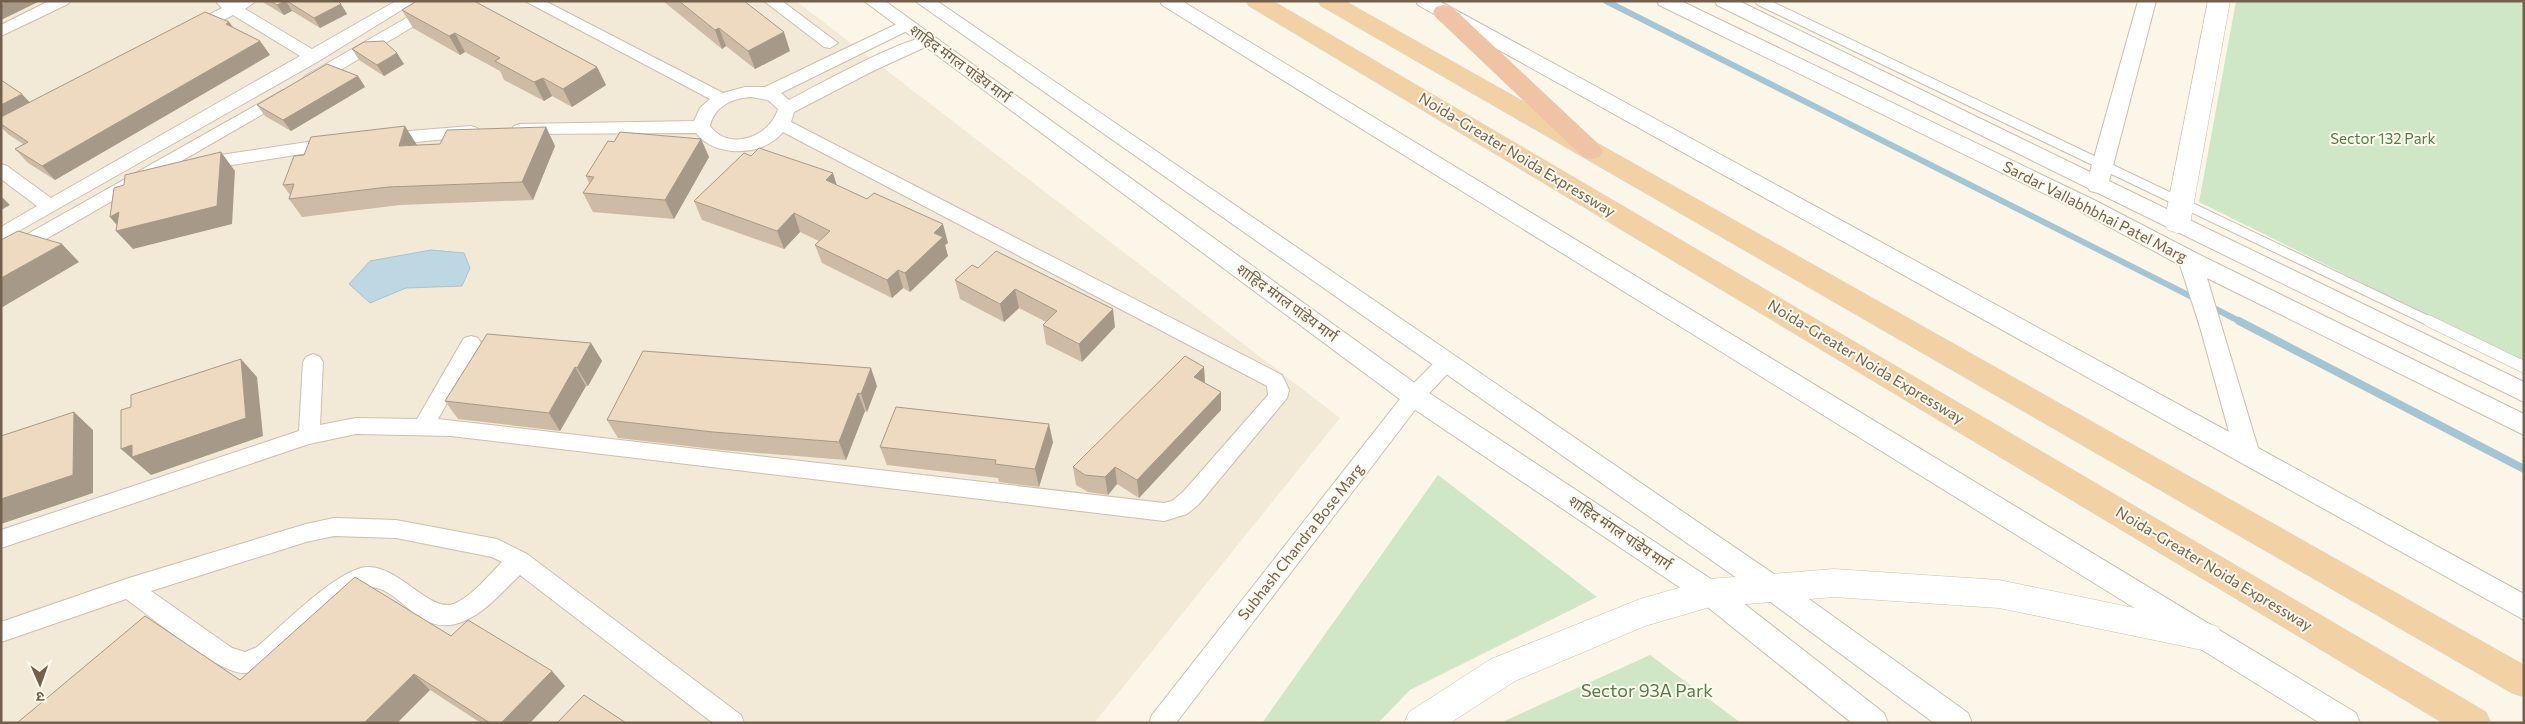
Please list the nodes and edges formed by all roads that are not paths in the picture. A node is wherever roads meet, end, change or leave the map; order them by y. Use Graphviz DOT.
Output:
graph roads {
  1 [pos="62,1"];
  2 [pos="248,1"];
  3 [pos="408,1"];
  4 [pos="448,1"];
  5 [pos="533,1"];
  6 [pos="772,1"];
  7 [pos="873,1"];
  8 [pos="924,1"];
  9 [pos="1169,1"];
  10 [pos="1258,1"];
  11 [pos="1329,1"];
  12 [pos="1666,1"];
  13 [pos="1724,1"];
  14 [pos="2147,1"];
  15 [pos="2219,1"];
  16 [pos="228,5"];
  17 [pos="1435,6"];
  18 [pos="1757,6"];
  19 [pos="907,25"];
  20 [pos="1,31"];
  21 [pos="182,36"];
  22 [pos="928,40"];
  23 [pos="831,51"];
  24 [pos="313,57"];
  25 [pos="854,74"];
  26 [pos="768,93"];
  27 [pos="722,99"];
  28 [pos="784,116"];
  29 [pos="701,127"];
  30 [pos="369,140"];
  31 [pos="349,142"];
  32 [pos="1591,151"];
  33 [pos="2103,164"];
  34 [pos="1,170"];
  35 [pos="146,174"];
  36 [pos="2097,186"];
  37 [pos="2181,201"];
  38 [pos="51,207"];
  39 [pos="2177,224"];
  40 [pos="1,234"];
  41 [pos="1,258"];
  42 [pos="2190,260"];
  43 [pos="471,343"];
  44 [pos="313,362"];
  45 [pos="1445,364"];
  46 [pos="2524,368"];
  47 [pos="2524,393"];
  48 [pos="1414,396"];
  49 [pos="2524,425"];
  50 [pos="423,428"];
  51 [pos="309,436"];
  52 [pos="2247,454"];
  53 [pos="1,538"];
  54 [pos="519,561"];
  55 [pos="1771,587"];
  56 [pos="128,588"];
  57 [pos="1710,593"];
  58 [pos="2524,608"];
  59 [pos="1,632"];
  60 [pos="2207,637"];
  61 [pos="2524,682"];
  62 [pos="732,723"];
  63 [pos="1161,723"];
  64 [pos="1421,723"];
  65 [pos="1874,723"];
  66 [pos="1958,723"];
  67 [pos="2346,723"];
  68 [pos="2474,723"];
  1 -- 20 [label="street"];
  2 -- 16 [label="street"];
  3 -- 24 [label="street"];
  4 -- 35 [label="street"];
  5 -- 27 [label="street"];
  6 -- 23 [label="street"];
  7 -- 19 [label="street, शाहिद मंगल पांडेय मार्ग"];
  8 -- 45 [label="street"];
  9 -- 60 [label="street"];
  10 -- 68 [label="highway, Noida-Greater Noida Expressway"];
  11 -- 32 [label="highway"];
  12 -- 42 [label="street, Sardar Vallabhbhai Patel Marg"];
  13 -- 18 [label="street, Sardar Vallabhbhai Patel Marg"];
  14 -- 33 [label="street"];
  15 -- 37 [label="main road"];
  16 -- 21 [label="street"];
  16 -- 24 [label="street"];
  17 -- 32 [label="highway"];
  17 -- 52 [label="street"];
  18 -- 33 [label="lane"];
  18 -- 36 [label="street, Sardar Vallabhbhai Patel Marg"];
  19 -- 22 [label="street, शाहिद मंगल पांडेय मार्ग"];
  19 -- 23 [label="street"];
  22 -- 25 [label="street"];
  22 -- 48 [label="street, शाहिद मंगल पांडेय मार्ग"];
  23 -- 25 [label="street"];
  23 -- 26 [label="street"];
  24 -- 38 [label="street"];
  25 -- 28 [label="street"];
  26 -- 27 [label="street"];
  26 -- 28 [label="street"];
  27 -- 29 [label="street"];
  28 -- 29 [label="street"];
  28 -- 50 [label="street"];
  29 -- 30 [label="street"];
  31 -- 35 [label="street"];
  32 -- 61 [label="highway"];
  33 -- 36 [label="street"];
  33 -- 37 [label="lane"];
  34 -- 38 [label="street"];
  35 -- 41 [label="street"];
  36 -- 39 [label="street, Sardar Vallabhbhai Patel Marg"];
  37 -- 39 [label="main road"];
  37 -- 46 [label="lane"];
  38 -- 40 [label="street"];
  39 -- 47 [label="street, Sardar Vallabhbhai Patel Marg"];
  42 -- 49 [label="street, Sardar Vallabhbhai Patel Marg"];
  42 -- 52 [label="street"];
  43 -- 50 [label="street"];
  44 -- 51 [label="street"];
  45 -- 48 [label="street, Subhash Chandra Bose Marg"];
  45 -- 55 [label="street"];
  48 -- 57 [label="street, शाहिद मंगल पांडेय मार्ग"];
  48 -- 63 [label="street, Subhash Chandra Bose Marg"];
  50 -- 51 [label="street"];
  51 -- 53 [label="street"];
  52 -- 58 [label="street"];
  54 -- 56 [label="street"];
  54 -- 56 [label="street"];
  54 -- 62 [label="street"];
  55 -- 57 [label="main road"];
  55 -- 60 [label="main road"];
  55 -- 66 [label="street"];
  56 -- 59 [label="street"];
  57 -- 64 [label="main road"];
  57 -- 65 [label="street, शाहिद मंगल पांडेय मार्ग"];
  60 -- 67 [label="street"];
}
